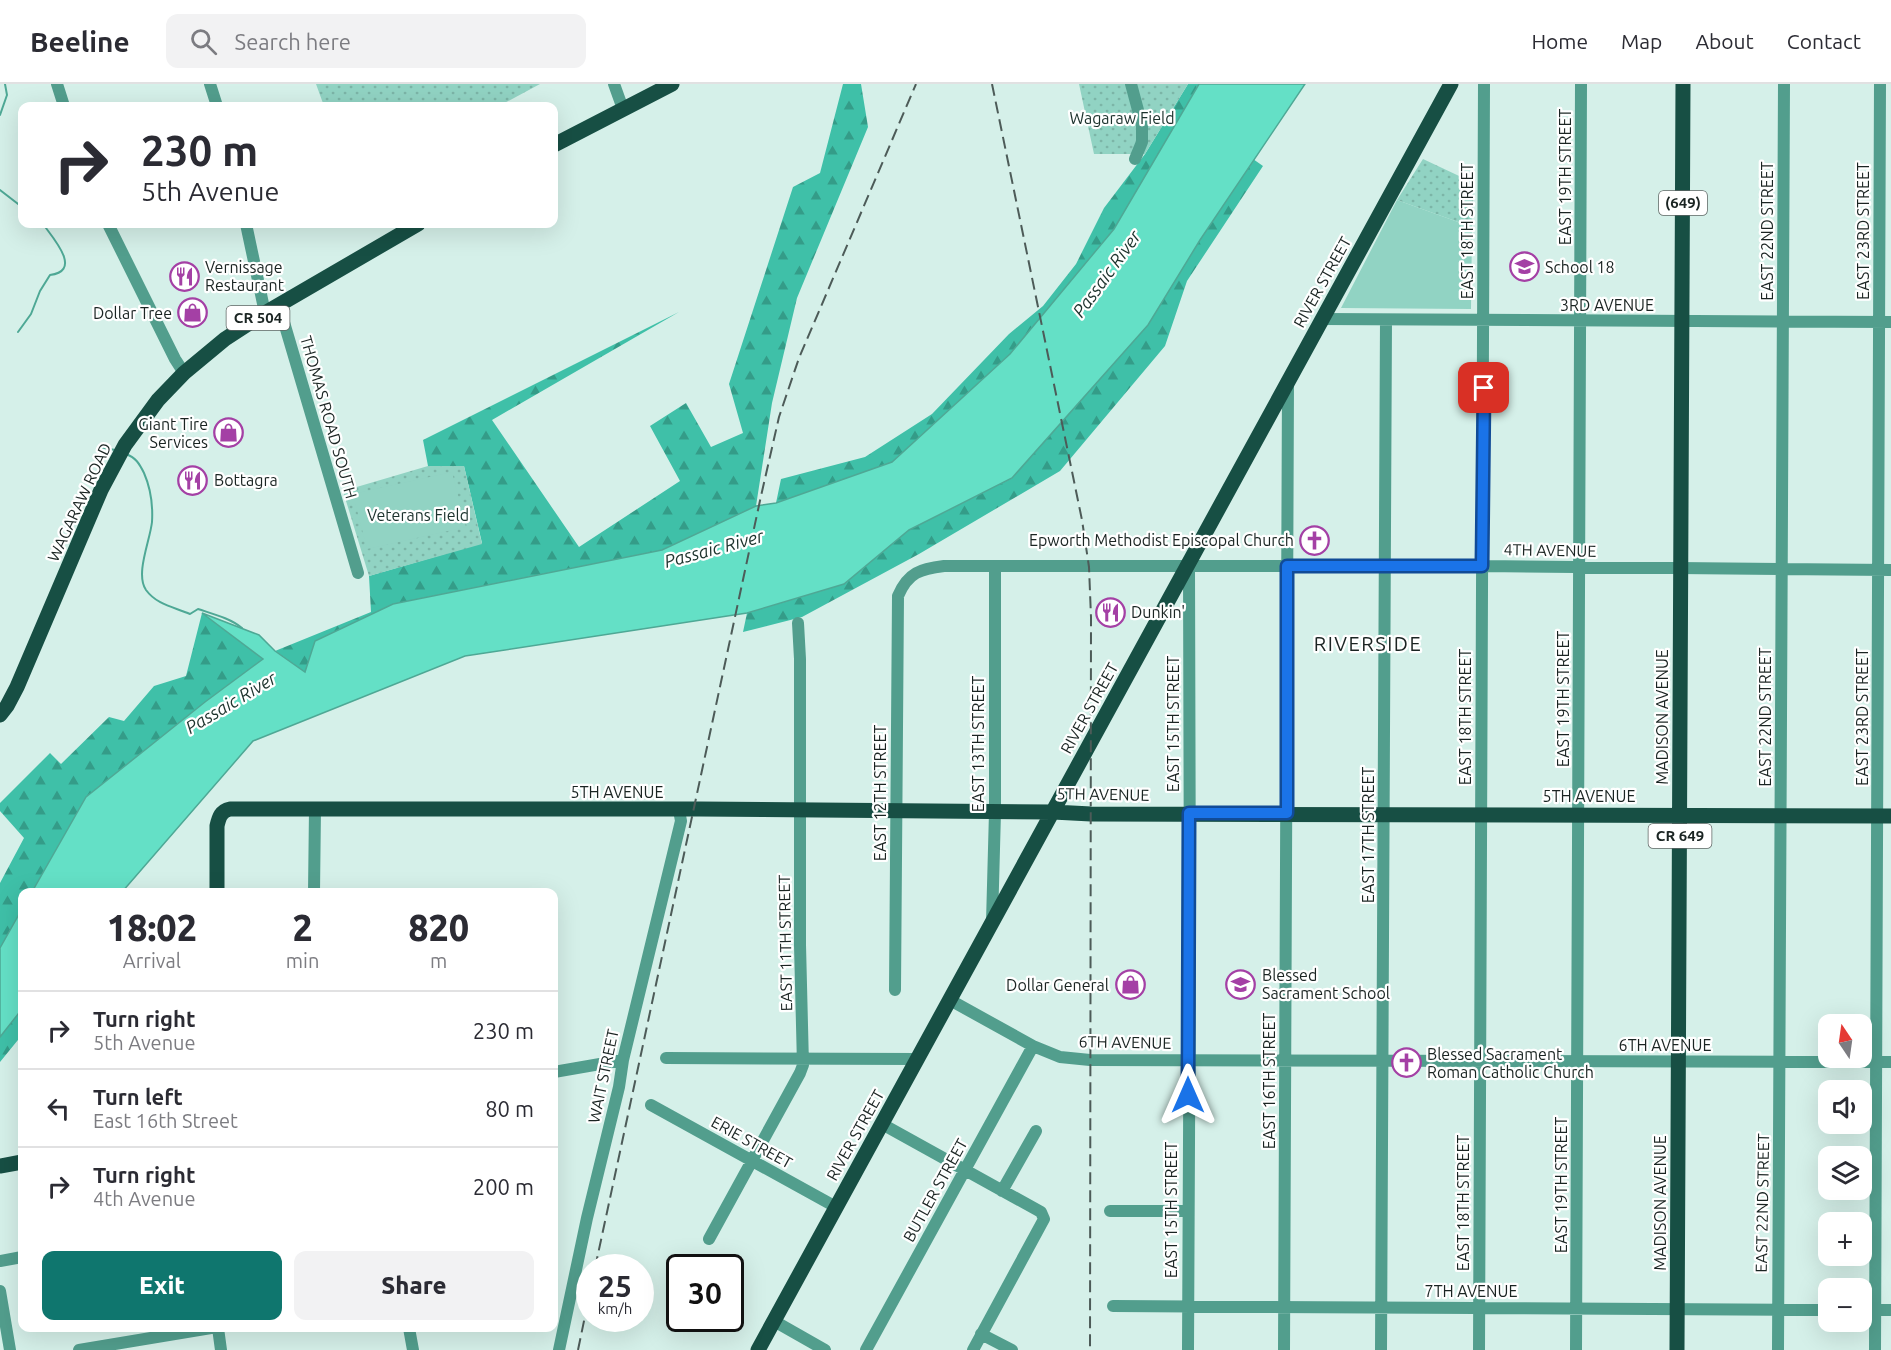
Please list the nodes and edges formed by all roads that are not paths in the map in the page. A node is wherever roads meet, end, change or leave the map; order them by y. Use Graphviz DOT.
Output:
graph roads {
  1 [pos="57,84"];
  2 [pos="210,84"];
  3 [pos="614,84"];
  4 [pos="672,84"];
  5 [pos="1131,84"];
  6 [pos="1451,84"];
  7 [pos="1484,84"];
  8 [pos="1581,84"];
  9 [pos="1683,84"];
  10 [pos="1784,84"];
  11 [pos="1880,84"];
  12 [pos="63,102"];
  13 [pos="216,102"];
  14 [pos="622,109"];
  15 [pos="558,143"];
  16 [pos="1135,159"];
  17 [pos="110,228"];
  18 [pos="247,228"];
  19 [pos="411,228"];
  20 [pos="271,310"];
  21 [pos="1322,319"];
  22 [pos="1386,320"];
  23 [pos="1484,321"];
  24 [pos="1581,321"];
  25 [pos="1682,322"];
  26 [pos="1783,322"];
  27 [pos="1885,322"];
  28 [pos="184,373"];
  29 [pos="1288,381"];
  30 [pos="995,566"];
  31 [pos="1187,566"];
  32 [pos="1287,566"];
  33 [pos="1385,566"];
  34 [pos="1482,566"];
  35 [pos="1580,567"];
  36 [pos="1680,568"];
  37 [pos="1782,569"];
  38 [pos="1885,570"];
  39 [pos="358,573"];
  40 [pos="898,596"];
  41 [pos="798,623"];
  42 [pos="0,715"];
  43 [pos="315,809"];
  44 [pos="679,810"];
  45 [pos="800,811"];
  46 [pos="897,812"];
  47 [pos="995,812"];
  48 [pos="1053,812"];
  49 [pos="1189,813"];
  50 [pos="1287,813"];
  51 [pos="1384,814"];
  52 [pos="1481,814"];
  53 [pos="1579,814"];
  54 [pos="1680,815"];
  55 [pos="1781,815"];
  56 [pos="1884,816"];
  57 [pos="217,888"];
  58 [pos="314,888"];
  59 [pos="992,922"];
  60 [pos="895,990"];
  61 [pos="950,1000"];
  62 [pos="1033,1046"];
  63 [pos="666,1058"];
  64 [pos="803,1058"];
  65 [pos="917,1059"];
  66 [pos="1188,1059"];
  67 [pos="622,1060"];
  68 [pos="1286,1060"];
  69 [pos="1383,1060"];
  70 [pos="1480,1060"];
  71 [pos="1578,1061"];
  72 [pos="1678,1061"];
  73 [pos="1780,1062"];
  74 [pos="1877,1062"];
  75 [pos="1891,1062"];
  76 [pos="558,1071"];
  77 [pos="651,1105"];
  78 [pos="882,1124"];
  79 [pos="1036,1131"];
  80 [pos="752,1161"];
  81 [pos="18,1163"];
  82 [pos="0,1166"];
  83 [pos="965,1170"];
  84 [pos="1002,1191"];
  85 [pos="836,1207"];
  86 [pos="1110,1211"];
  87 [pos="1188,1211"];
  88 [pos="709,1239"];
  89 [pos="18,1258"];
  90 [pos="0,1261"];
  91 [pos="0,1291"];
  92 [pos="1113,1306"];
  93 [pos="1188,1306"];
  94 [pos="1284,1306"];
  95 [pos="1381,1307"];
  96 [pos="1479,1308"];
  97 [pos="1577,1309"];
  98 [pos="1677,1309"];
  99 [pos="1777,1309"];
  100 [pos="1818,1310"];
  101 [pos="1875,1310"];
  102 [pos="1891,1310"];
  103 [pos="774,1321"];
  104 [pos="186,1332"];
  105 [pos="219,1332"];
  106 [pos="410,1332"];
  107 [pos="981,1334"];
  108 [pos="10,1350"];
  109 [pos="79,1350"];
  110 [pos="222,1350"];
  111 [pos="413,1350"];
  112 [pos="559,1350"];
  113 [pos="758,1350"];
  114 [pos="825,1350"];
  115 [pos="866,1350"];
  116 [pos="972,1350"];
  117 [pos="1012,1350"];
  118 [pos="1188,1350"];
  119 [pos="1284,1350"];
  120 [pos="1381,1350"];
  121 [pos="1479,1350"];
  122 [pos="1576,1350"];
  123 [pos="1677,1350"];
  124 [pos="1778,1350"];
  125 [pos="1875,1350"];
  1 -- 12 [label="street"];
  2 -- 13 [label="street"];
  3 -- 14 [label="street"];
  4 -- 14 [label="main road"];
  5 -- 16 [label="street"];
  6 -- 21 [label="main road, RIVER STREET"];
  7 -- 23 [label="street, EAST 18TH STREET"];
  8 -- 24 [label="street, EAST 19TH STREET"];
  9 -- 25 [label="main road, MADISON AVENUE / (649)"];
  10 -- 26 [label="street, EAST 22ND STREET"];
  11 -- 27 [label="street, EAST 23RD STREET"];
  14 -- 15 [label="main road"];
  17 -- 28 [label="street"];
  18 -- 20 [label="street, THOMAS ROAD SOUTH"];
  19 -- 20 [label="main road, WAGARAW ROAD / CR 504"];
  20 -- 28 [label="main road, WAGARAW ROAD / CR 504"];
  20 -- 39 [label="street, THOMAS ROAD SOUTH"];
  21 -- 22 [label="street, 3RD AVENUE"];
  21 -- 29 [label="main road, RIVER STREET"];
  22 -- 23 [label="street, 3RD AVENUE"];
  22 -- 33 [label="street, EAST 17TH STREET"];
  23 -- 24 [label="street, 3RD AVENUE"];
  23 -- 34 [label="street, EAST 18TH STREET"];
  24 -- 25 [label="street, 3RD AVENUE"];
  24 -- 35 [label="street, EAST 19TH STREET"];
  25 -- 26 [label="street, 3RD AVENUE"];
  25 -- 36 [label="main road, MADISON AVENUE / CR 649"];
  26 -- 27 [label="street, 3RD AVENUE"];
  26 -- 37 [label="street, EAST 22ND STREET"];
  27 -- 38 [label="street, EAST 23RD STREET"];
  28 -- 42 [label="main road, WAGARAW ROAD / CR 504"];
  29 -- 31 [label="main road, RIVER STREET"];
  29 -- 32 [label="street, EAST 16TH STREET"];
  30 -- 31 [label="street, 4TH AVENUE"];
  30 -- 40 [label="street, 4TH AVENUE"];
  30 -- 47 [label="street, EAST 13TH STREET"];
  31 -- 32 [label="street, 4TH AVENUE"];
  31 -- 48 [label="main road, RIVER STREET"];
  31 -- 49 [label="street, EAST 15TH STREET"];
  32 -- 33 [label="street, 4TH AVENUE"];
  32 -- 50 [label="street, EAST 16TH STREET"];
  33 -- 34 [label="street, 4TH AVENUE"];
  33 -- 51 [label="street, EAST 17TH STREET"];
  34 -- 35 [label="street, 4TH AVENUE"];
  34 -- 52 [label="street, EAST 18TH STREET"];
  35 -- 36 [label="street, 4TH AVENUE"];
  35 -- 53 [label="street, EAST 19TH STREET"];
  36 -- 37 [label="street, 4TH AVENUE"];
  36 -- 54 [label="main road, MADISON AVENUE / CR 649"];
  37 -- 38 [label="street, 4TH AVENUE"];
  37 -- 55 [label="street, EAST 22ND STREET"];
  38 -- 56 [label="street, EAST 23RD STREET"];
  40 -- 46 [label="street, EAST 12TH STREET"];
  41 -- 45 [label="street, EAST 11TH STREET"];
  43 -- 44 [label="main road, 5TH AVENUE"];
  43 -- 57 [label="main road, 5TH AVENUE"];
  43 -- 58 [label="street"];
  44 -- 45 [label="main road, 5TH AVENUE"];
  44 -- 67 [label="street, WAIT STREET"];
  45 -- 46 [label="main road, 5TH AVENUE"];
  45 -- 64 [label="street, EAST 11TH STREET"];
  46 -- 47 [label="main road, 5TH AVENUE"];
  46 -- 60 [label="street, EAST 12TH STREET"];
  47 -- 48 [label="main road, 5TH AVENUE"];
  47 -- 59 [label="street, EAST 13TH STREET"];
  48 -- 49 [label="main road, 5TH AVENUE"];
  48 -- 59 [label="main road, RIVER STREET"];
  49 -- 50 [label="main road, 5TH AVENUE"];
  49 -- 66 [label="street, EAST 15TH STREET"];
  50 -- 51 [label="main road, 5TH AVENUE"];
  50 -- 68 [label="street, EAST 16TH STREET"];
  51 -- 52 [label="main road, 5TH AVENUE"];
  51 -- 69 [label="street, EAST 17TH STREET"];
  52 -- 53 [label="main road, 5TH AVENUE"];
  52 -- 70 [label="street, EAST 18TH STREET"];
  53 -- 54 [label="main road, 5TH AVENUE"];
  53 -- 71 [label="street, EAST 19TH STREET"];
  54 -- 55 [label="main road, 5TH AVENUE"];
  54 -- 72 [label="main road, MADISON AVENUE / CR 649"];
  55 -- 56 [label="main road, 5TH AVENUE"];
  55 -- 73 [label="street, EAST 22ND STREET"];
  56 -- 74 [label="street, EAST 23RD STREET"];
  59 -- 61 [label="main road, RIVER STREET"];
  61 -- 62 [label="street, 6TH AVENUE"];
  61 -- 65 [label="main road, RIVER STREET"];
  62 -- 66 [label="street, 6TH AVENUE"];
  62 -- 83 [label="street, BUTLER STREET"];
  63 -- 64 [label="street"];
  64 -- 65 [label="street"];
  64 -- 80 [label="street, EAST 11TH STREET"];
  65 -- 78 [label="main road, RIVER STREET"];
  66 -- 68 [label="street, 6TH AVENUE"];
  66 -- 87 [label="street, EAST 15TH STREET"];
  67 -- 76 [label="street"];
  67 -- 112 [label="street, WAIT STREET"];
  68 -- 69 [label="street, 6TH AVENUE"];
  68 -- 94 [label="street, EAST 16TH STREET"];
  69 -- 70 [label="street, 6TH AVENUE"];
  69 -- 95 [label="street, EAST 17TH STREET"];
  70 -- 71 [label="street, 6TH AVENUE"];
  70 -- 96 [label="street, EAST 18TH STREET"];
  71 -- 72 [label="street, 6TH AVENUE"];
  71 -- 97 [label="street, EAST 19TH STREET"];
  72 -- 73 [label="street, 6TH AVENUE"];
  72 -- 98 [label="main road, MADISON AVENUE / CR 649"];
  73 -- 74 [label="street, 6TH AVENUE"];
  73 -- 99 [label="street, EAST 22ND STREET"];
  74 -- 75 [label="street, 6TH AVENUE"];
  74 -- 101 [label="street, EAST 23RD STREET"];
  77 -- 80 [label="street, ERIE STREET"];
  78 -- 83 [label="street"];
  78 -- 85 [label="main road, RIVER STREET"];
  79 -- 84 [label="street"];
  80 -- 85 [label="street, ERIE STREET"];
  80 -- 88 [label="street, EAST 11TH STREET"];
  81 -- 82 [label="main road"];
  83 -- 84 [label="street"];
  83 -- 115 [label="street, BUTLER STREET"];
  84 -- 107 [label="street"];
  85 -- 103 [label="main road, RIVER STREET"];
  86 -- 87 [label="street"];
  87 -- 93 [label="street, EAST 15TH STREET"];
  89 -- 90 [label="street"];
  91 -- 108 [label="street"];
  92 -- 93 [label="street, 7TH AVENUE"];
  93 -- 94 [label="street, 7TH AVENUE"];
  93 -- 118 [label="street, EAST 15TH STREET"];
  94 -- 95 [label="street, 7TH AVENUE"];
  94 -- 119 [label="street, EAST 16TH STREET"];
  95 -- 96 [label="street, 7TH AVENUE"];
  95 -- 120 [label="street, EAST 17TH STREET"];
  96 -- 97 [label="street, 7TH AVENUE"];
  96 -- 121 [label="street, EAST 18TH STREET"];
  97 -- 98 [label="street, 7TH AVENUE"];
  97 -- 122 [label="street, EAST 19TH STREET"];
  98 -- 99 [label="street, 7TH AVENUE"];
  98 -- 123 [label="main road, MADISON AVENUE / CR 649"];
  99 -- 100 [label="street, 7TH AVENUE"];
  99 -- 124 [label="street, EAST 22ND STREET"];
  101 -- 102 [label="street"];
  101 -- 125 [label="street, EAST 23RD STREET"];
  103 -- 113 [label="main road, RIVER STREET"];
  103 -- 114 [label="street"];
  104 -- 109 [label="street"];
  105 -- 110 [label="street"];
  106 -- 111 [label="street"];
  107 -- 116 [label="street"];
  107 -- 117 [label="street"];
}
